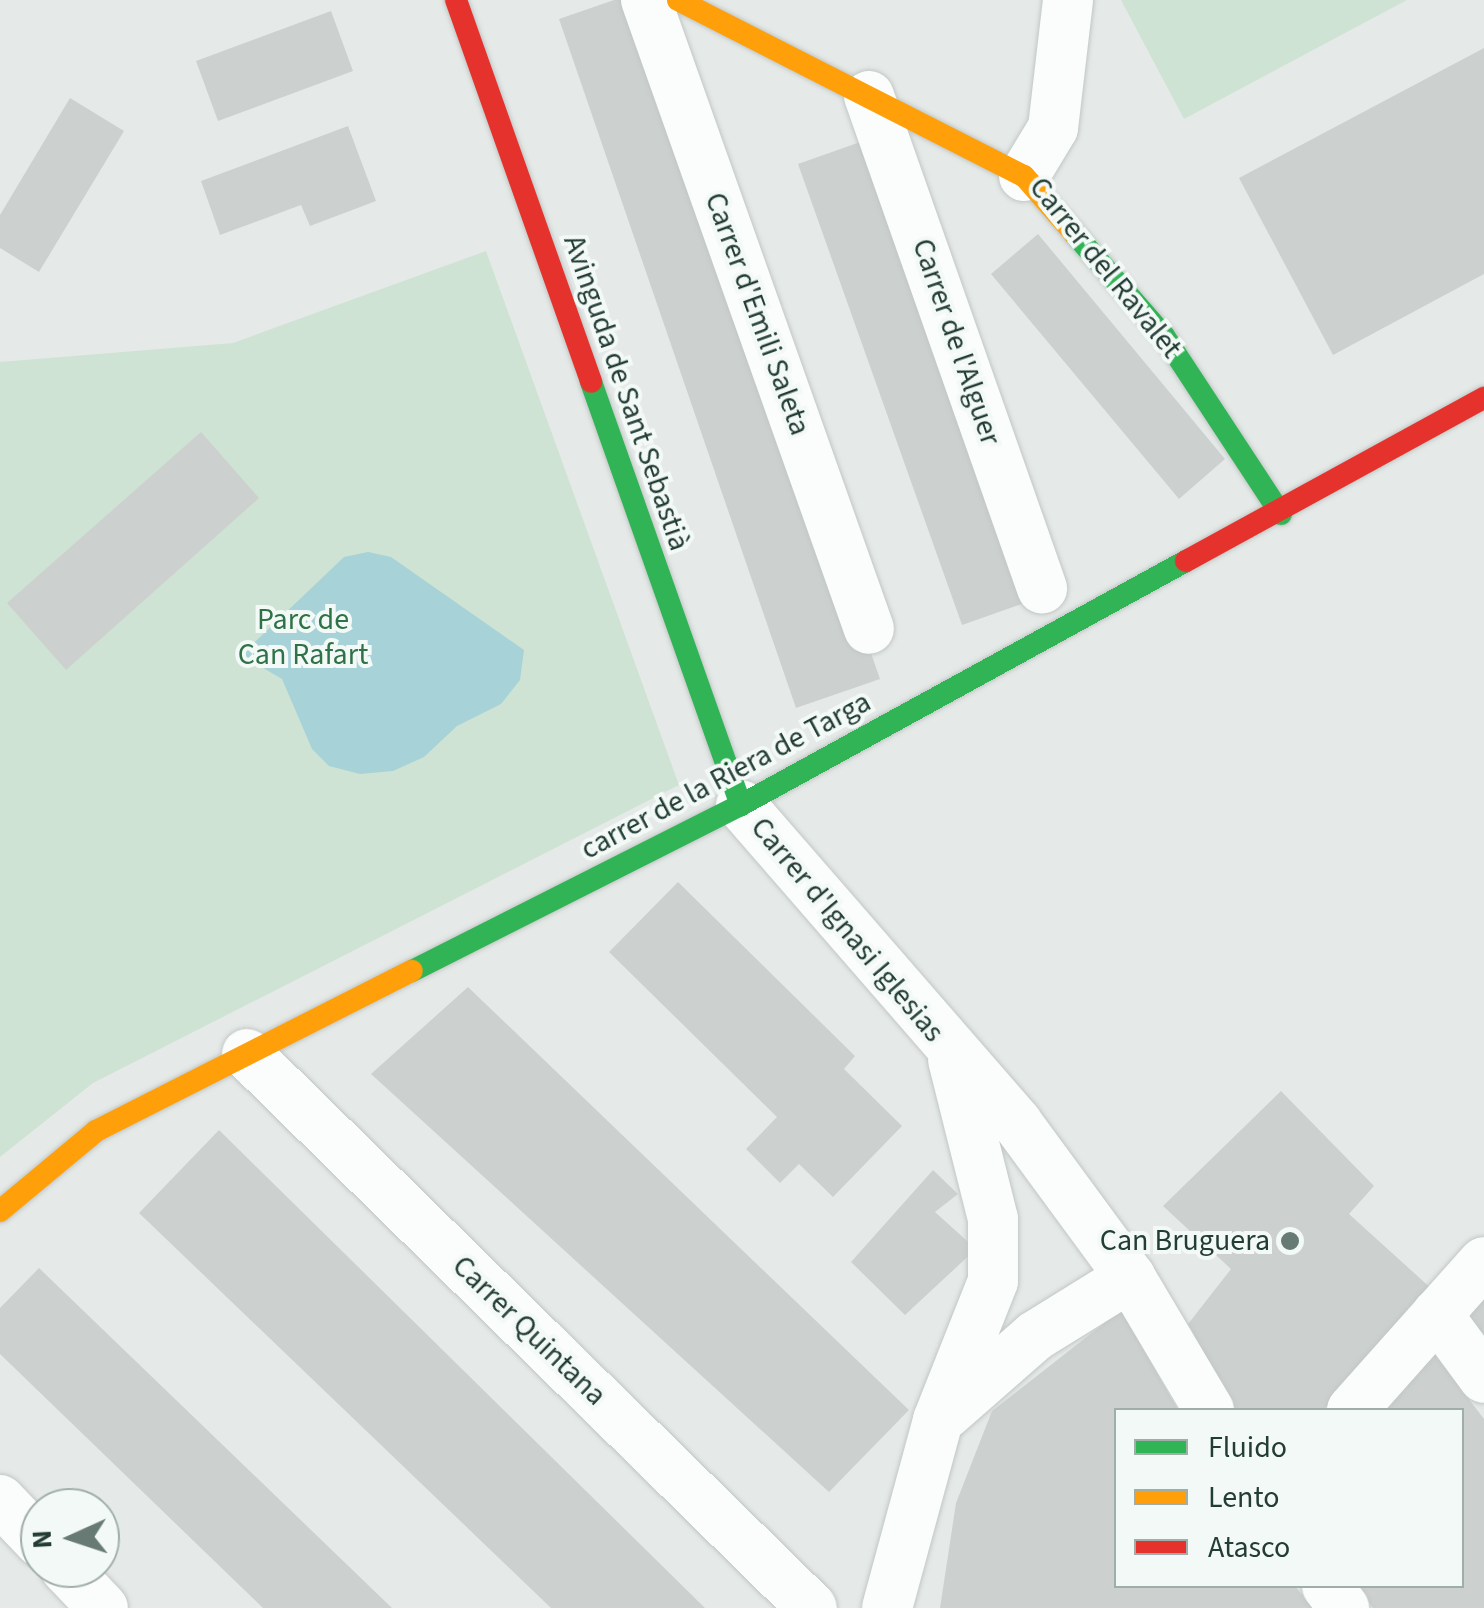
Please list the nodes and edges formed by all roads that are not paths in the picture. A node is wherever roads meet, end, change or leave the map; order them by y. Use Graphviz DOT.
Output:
graph roads {
  1 [pos="456,0"];
  2 [pos="646,0"];
  3 [pos="678,0"];
  4 [pos="1068,0"];
  5 [pos="869,96"];
  6 [pos="1024,176"];
  7 [pos="1484,398"];
  8 [pos="1280,514"];
  9 [pos="1042,588"];
  10 [pos="870,629"];
  11 [pos="741,805"];
  12 [pos="246,1054"];
  13 [pos="952,1055"];
  14 [pos="0,1211"];
  15 [pos="1484,1262"];
  16 [pos="1130,1277"];
  17 [pos="1437,1314"];
  18 [pos="1484,1378"];
  19 [pos="1209,1408"];
  20 [pos="1354,1408"];
  21 [pos="938,1420"];
  22 [pos="0,1500"];
  23 [pos="20,1521"];
  24 [pos="84,1588"];
  25 [pos="1329,1588"];
  26 [pos="103,1608"];
  27 [pos="812,1608"];
  28 [pos="888,1608"];
  29 [pos="1344,1608"];
  1 -- 11 [label="street, Avinguda de Sant Sebastià"];
  2 -- 10 [label="street, Carrer d'Emili Saleta"];
  3 -- 5 [label="street"];
  4 -- 6 [label="street, Carrer del Ravalet"];
  5 -- 6 [label="street"];
  5 -- 9 [label="street, Carrer de l'Alguer"];
  6 -- 8 [label="street, Carrer del Ravalet"];
  7 -- 8 [label="street, carrer de la Riera de Targa"];
  8 -- 11 [label="street, carrer de la Riera de Targa"];
  11 -- 12 [label="street, carrer de la Riera de Targa"];
  11 -- 13 [label="street, Carrer d'Ignasi Iglesias"];
  12 -- 14 [label="street, carrer de la Riera de Targa"];
  12 -- 27 [label="street, Carrer Quintana"];
  13 -- 16 [label="street, Carrer d'Ignasi Iglesias"];
  13 -- 21 [label="street, Carrer d'Ignasi Iglesias"];
  15 -- 17 [label="street"];
  16 -- 19 [label="street, Carrer d'Ignasi Iglesias"];
  16 -- 21 [label="street"];
  17 -- 18 [label="street"];
  17 -- 20 [label="street"];
  21 -- 28 [label="street"];
  22 -- 23 [label="street"];
  24 -- 26 [label="street"];
  25 -- 29 [label="street"];
}
